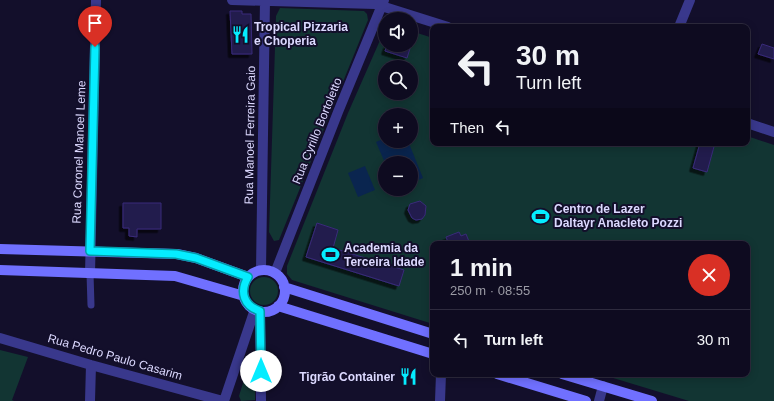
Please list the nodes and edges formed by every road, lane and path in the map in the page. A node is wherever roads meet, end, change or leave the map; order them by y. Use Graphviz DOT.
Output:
graph roads {
  1 [pos="96,0"];
  2 [pos="232,0"];
  3 [pos="265,0"];
  4 [pos="690,0"];
  5 [pos="383,3"];
  6 [pos="440,24"];
  7 [pos="680,24"];
  8 [pos="750,124"];
  9 [pos="774,132"];
  10 [pos="0,249"];
  11 [pos="90,251"];
  12 [pos="0,270"];
  13 [pos="261,270"];
  14 [pos="275,273"];
  15 [pos="90,274"];
  16 [pos="248,277"];
  17 [pos="284,287"];
  18 [pos="244,296"];
  19 [pos="91,305"];
  20 [pos="278,306"];
  21 [pos="258,310"];
  22 [pos="430,333"];
  23 [pos="0,338"];
  24 [pos="430,353"];
  25 [pos="91,364"];
  26 [pos="441,377"];
  27 [pos="507,377"];
  28 [pos="572,377"];
  29 [pos="602,386"];
  30 [pos="90,401"];
  31 [pos="223,401"];
  32 [pos="261,401"];
  33 [pos="440,401"];
  34 [pos="586,401"];
  35 [pos="600,401"];
  36 [pos="652,401"];
  1 -- 11 [label="street, Rua Coronel Manoel Leme"];
  2 -- 3 [label="street"];
  3 -- 5 [label="street"];
  3 -- 13 [label="street, Rua Manoel Ferreira Gaio"];
  4 -- 7 [label="street"];
  5 -- 6 [label="street"];
  5 -- 14 [label="street, Rua Cyrillo Bortoletto"];
  8 -- 9 [label="street"];
  10 -- 11 [label="main road"];
  11 -- 15 [label="street, Rua Coronel Manoel Leme"];
  11 -- 16 [label="main road"];
  12 -- 15 [label="main road"];
  13 -- 14 [label="main road"];
  13 -- 16 [label="main road"];
  14 -- 17 [label="main road"];
  15 -- 18 [label="main road"];
  15 -- 19 [label="lane, Rua Coronel Manoel Leme"];
  16 -- 18 [label="main road"];
  17 -- 20 [label="main road"];
  17 -- 22 [label="main road"];
  18 -- 21 [label="main road"];
  20 -- 21 [label="main road"];
  20 -- 24 [label="main road"];
  21 -- 31 [label="street"];
  21 -- 32 [label="street"];
  23 -- 25 [label="street, Rua Pedro Paulo Casarim"];
  25 -- 30 [label="street"];
  25 -- 31 [label="street, Rua Pedro Paulo Casarim"];
  26 -- 33 [label="street"];
  27 -- 34 [label="main road"];
  28 -- 29 [label="main road"];
  29 -- 35 [label="street"];
  29 -- 36 [label="main road"];
}
